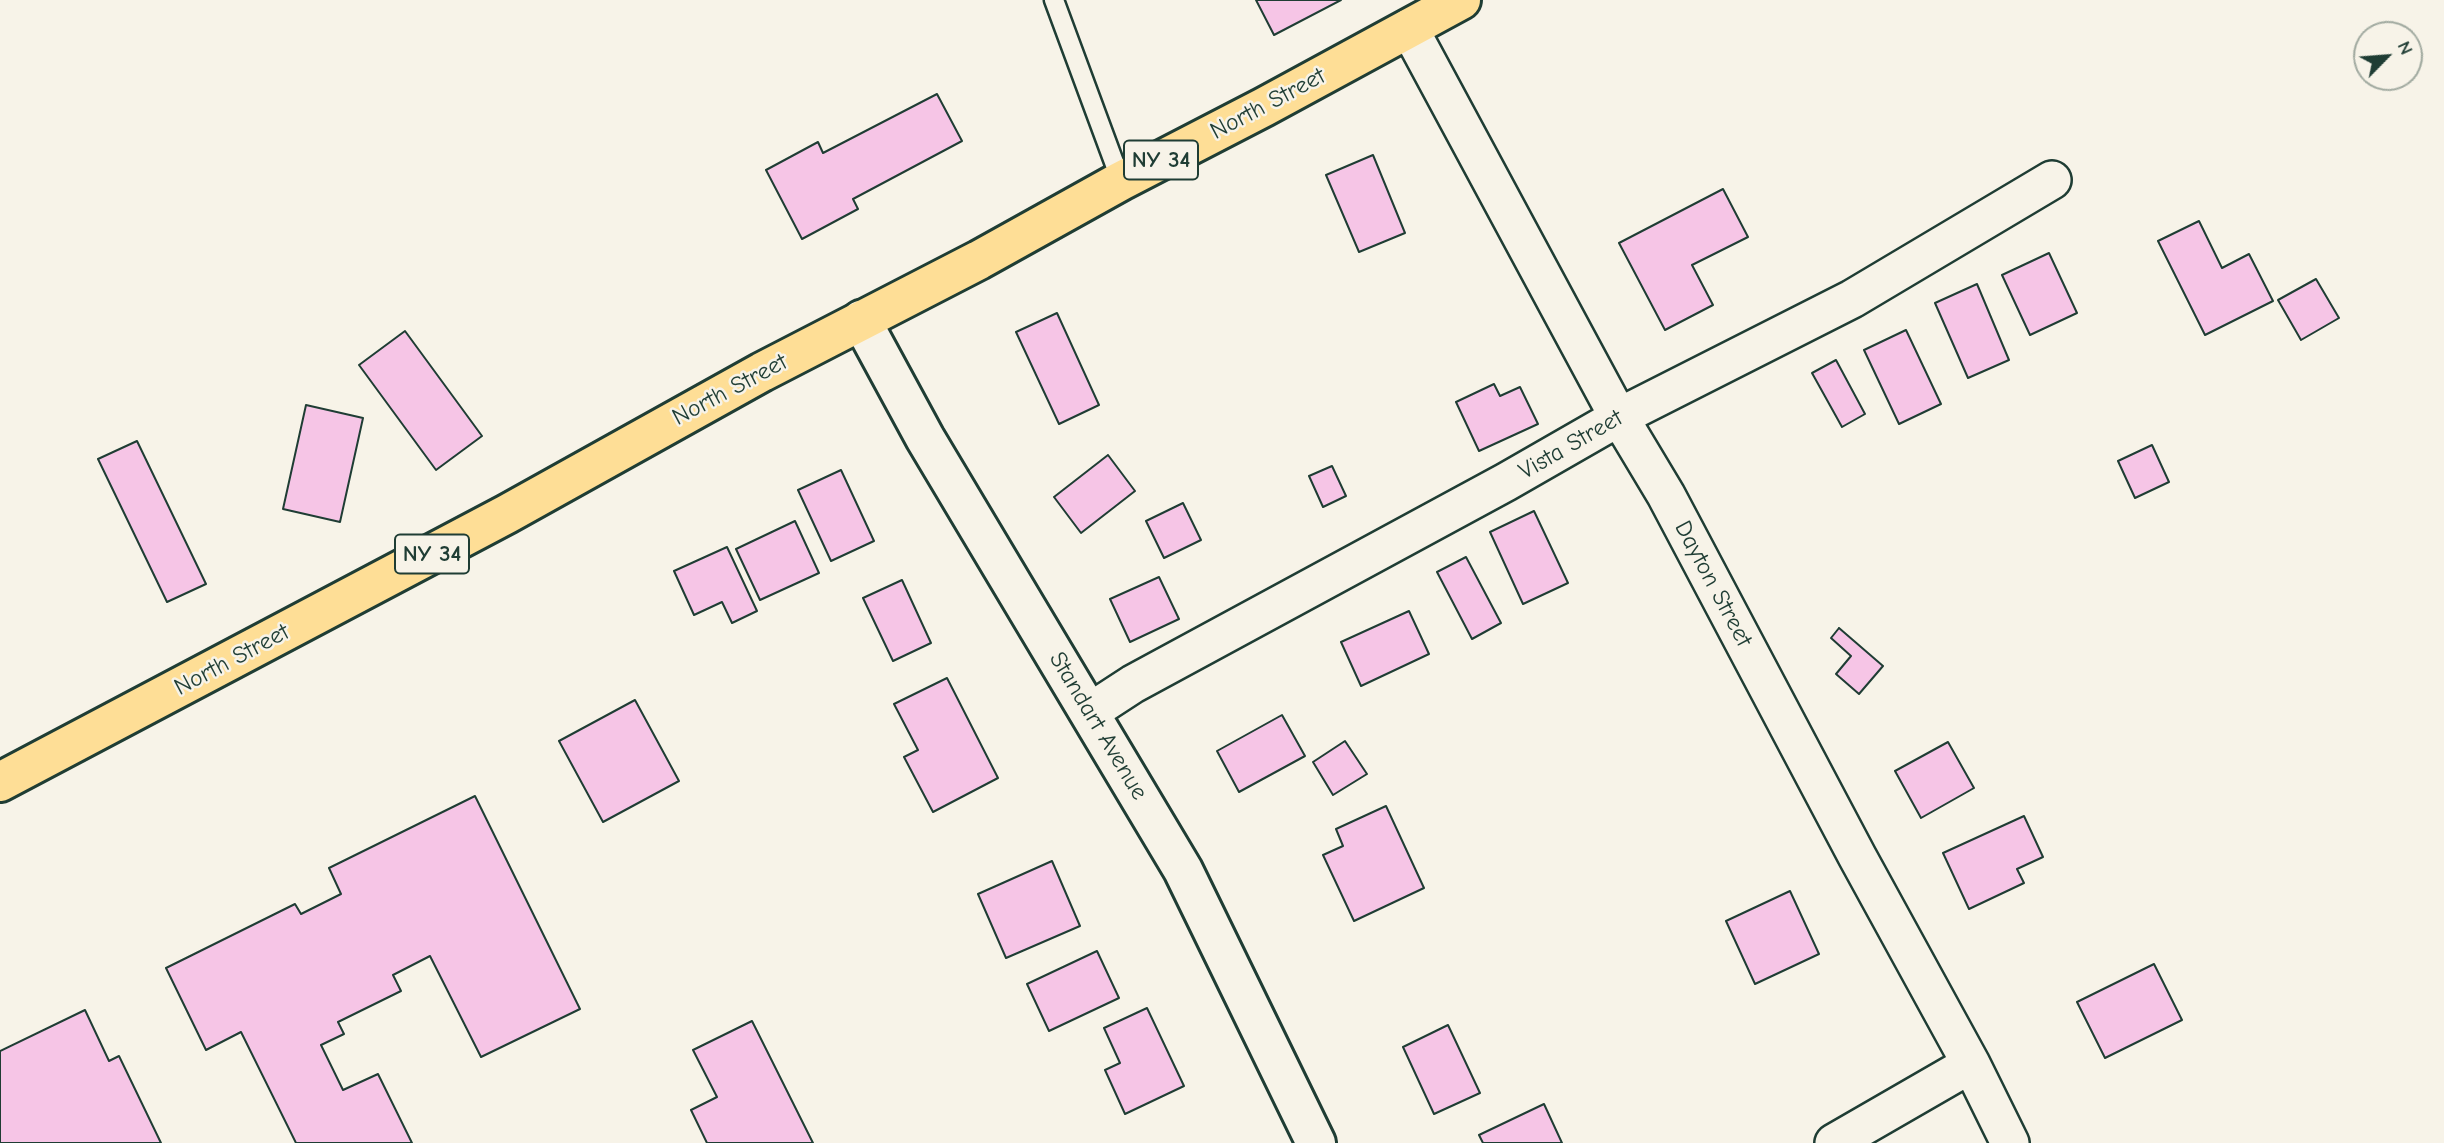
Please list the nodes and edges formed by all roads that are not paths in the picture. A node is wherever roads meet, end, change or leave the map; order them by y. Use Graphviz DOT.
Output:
graph roads {
  1 [pos="1054,0"];
  2 [pos="1461,0"];
  3 [pos="1409,28"];
  4 [pos="2052,180"];
  5 [pos="1121,181"];
  6 [pos="861,320"];
  7 [pos="1621,416"];
  8 [pos="1090,712"];
  9 [pos="0,782"];
  10 [pos="1971,1064"];
  11 [pos="1316,1143"];
  12 [pos="1834,1143"];
  13 [pos="2010,1143"];
  1 -- 5 [label="lane"];
  2 -- 3 [label="main road, North Street / NY 34"];
  3 -- 5 [label="main road, North Street / NY 34"];
  3 -- 7 [label="street, Dayton Street"];
  4 -- 7 [label="street, Vista Street"];
  5 -- 6 [label="main road, North Street / NY 34"];
  6 -- 8 [label="street, Standart Avenue"];
  6 -- 9 [label="main road, North Street / NY 34"];
  7 -- 8 [label="street, Vista Street"];
  7 -- 10 [label="street, Dayton Street"];
  8 -- 11 [label="street, Standart Avenue"];
  10 -- 12 [label="street"];
  10 -- 13 [label="street, Dayton Street"];
}
